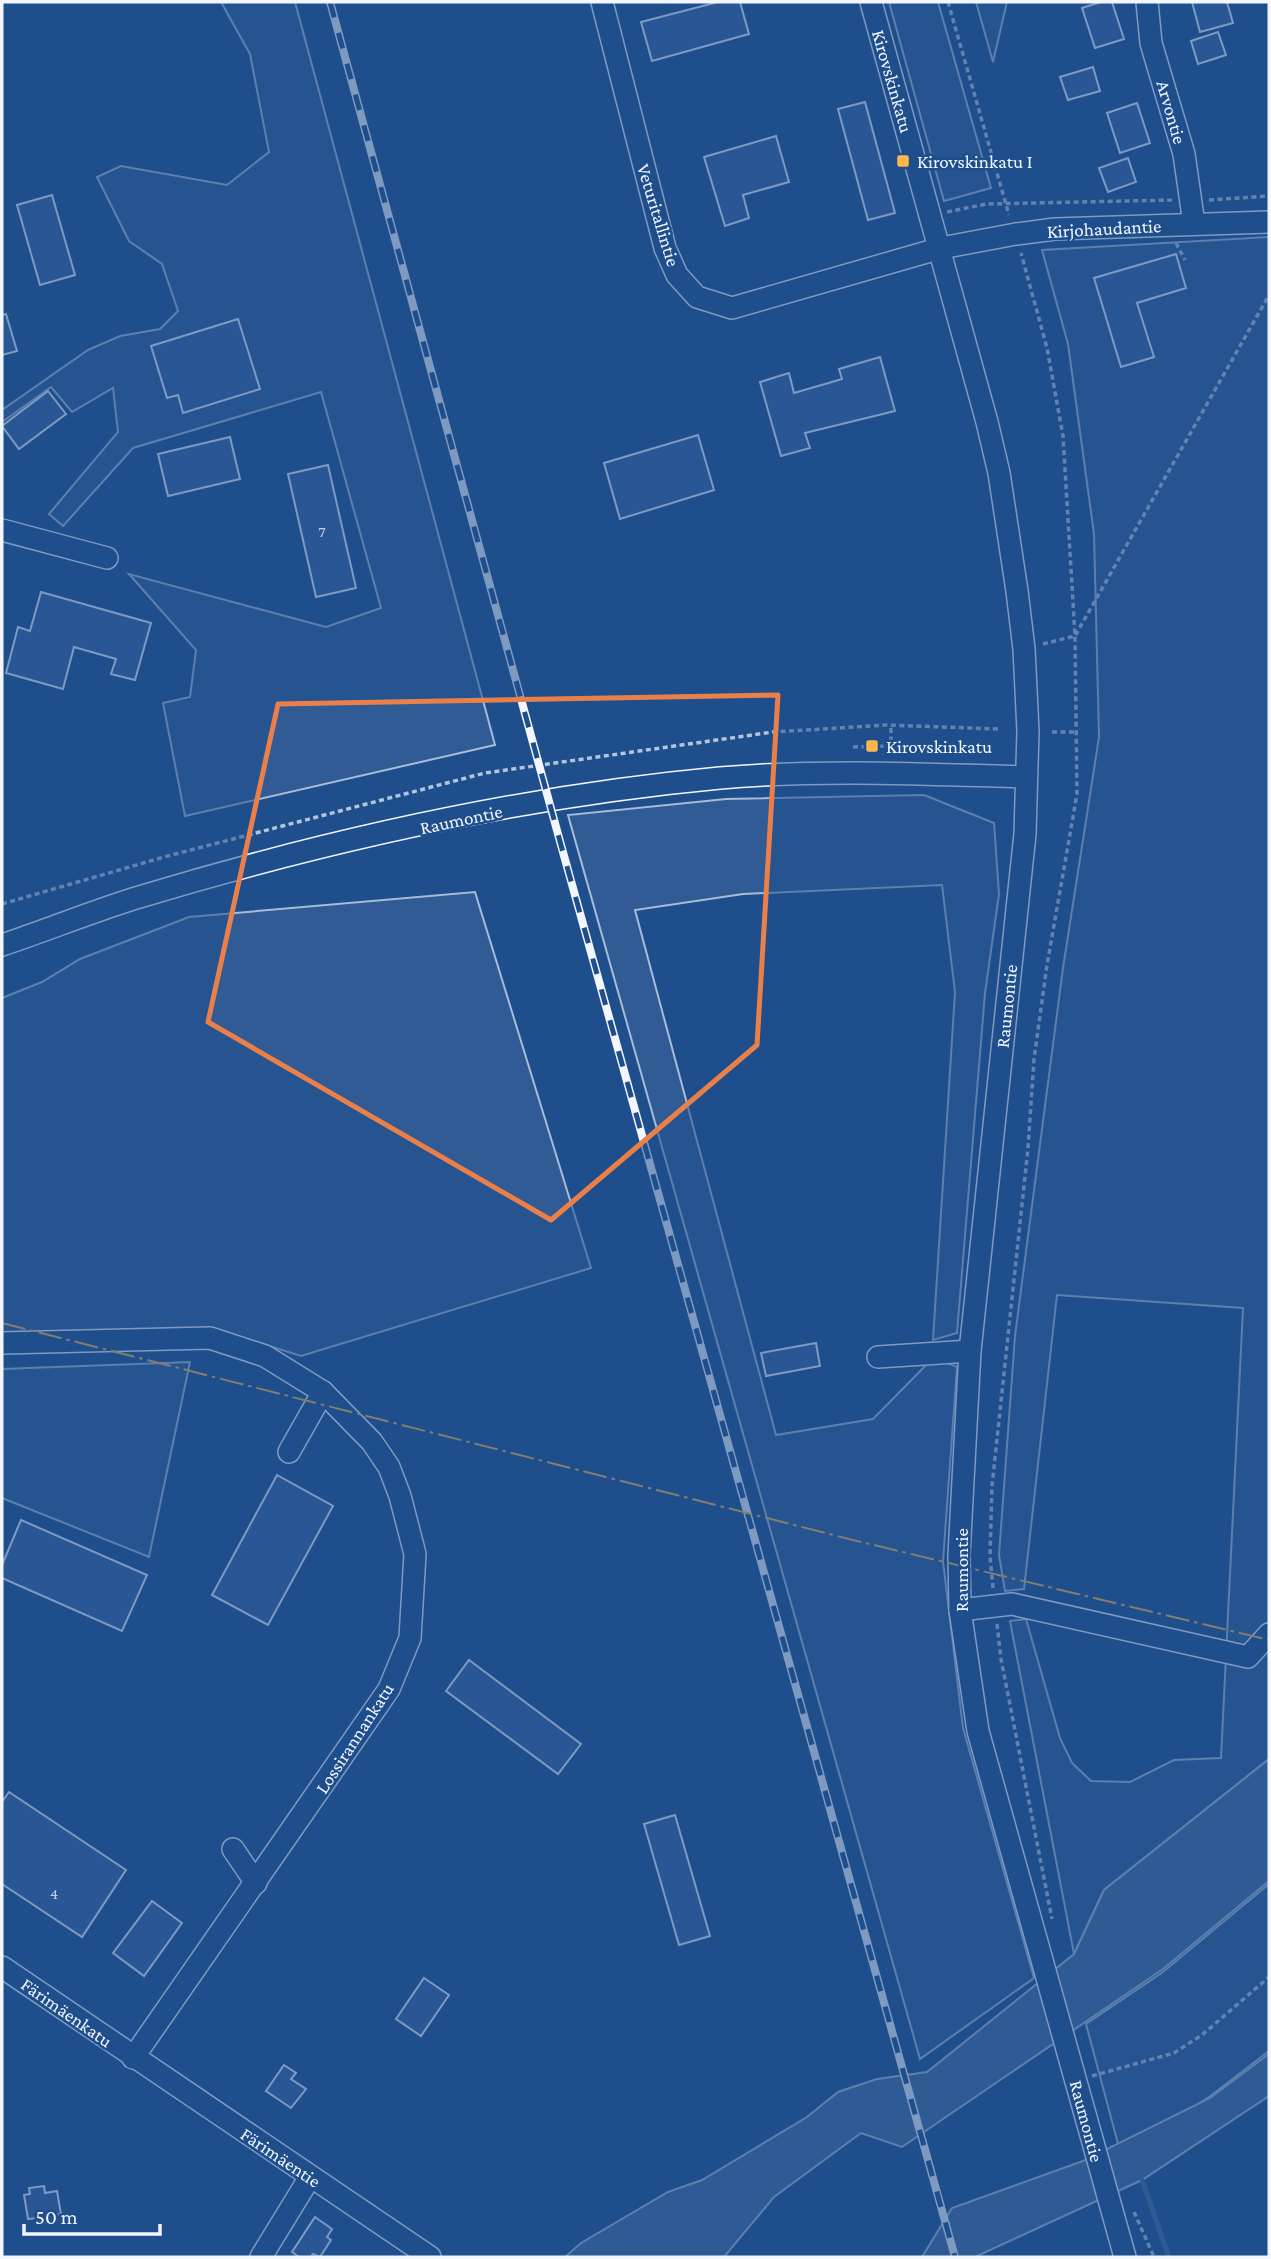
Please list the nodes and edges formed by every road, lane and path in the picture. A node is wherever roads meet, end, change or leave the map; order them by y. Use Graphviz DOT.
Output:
graph roads {
  1 [pos="602,2"];
  2 [pos="871,2"];
  3 [pos="948,2"];
  4 [pos="1147,2"];
  5 [pos="1269,196"];
  6 [pos="1192,200"];
  7 [pos="1006,204"];
  8 [pos="931,215"];
  9 [pos="1269,222"];
  10 [pos="1194,224"];
  11 [pos="1016,234"];
  12 [pos="941,248"];
  13 [pos="1269,295"];
  14 [pos="2,530"];
  15 [pos="107,558"];
  16 [pos="1075,636"];
  17 [pos="1024,649"];
  18 [pos="891,725"];
  19 [pos="1052,732"];
  20 [pos="1075,732"];
  21 [pos="853,747"];
  22 [pos="1026,777"];
  23 [pos="2,945"];
  24 [pos="2,1343"];
  25 [pos="970,1351"];
  26 [pos="878,1357"];
  27 [pos="323,1392"];
  28 [pos="289,1452"];
  29 [pos="995,1606"];
  30 [pos="960,1610"];
  31 [pos="1269,1634"];
  32 [pos="233,1849"];
  33 [pos="256,1883"];
  34 [pos="1049,1893"];
  35 [pos="2,1967"];
  36 [pos="1269,1978"];
  37 [pos="133,2058"];
  38 [pos="1076,2080"];
  39 [pos="310,2177"];
  40 [pos="261,2257"];
  41 [pos="430,2257"];
  42 [pos="1125,2257"];
  1 -- 12 [label="street, Veturitallintie"];
  2 -- 8 [label="street, Kirovskinkatu"];
  3 -- 7 [label="path"];
  4 -- 6 [label="street, Arvontie"];
  5 -- 6 [label="path"];
  6 -- 7 [label="path"];
  6 -- 10 [label="street, Arvontie"];
  7 -- 8 [label="path"];
  7 -- 11 [label="path"];
  8 -- 12 [label="street, Kirovskinkatu"];
  9 -- 10 [label="street, Kirjohaudantie"];
  10 -- 11 [label="street, Kirjohaudantie"];
  11 -- 12 [label="street, Kirjohaudantie"];
  11 -- 16 [label="path"];
  12 -- 17 [label="street, Kirovskinkatu"];
  13 -- 16 [label="path"];
  14 -- 15 [label="street"];
  16 -- 17 [label="path"];
  16 -- 20 [label="path"];
  17 -- 22 [label="street, Kirovskinkatu"];
  18 -- 21 [label="path"];
  19 -- 20 [label="path"];
  20 -- 29 [label="path"];
  22 -- 23 [label="street, Raumontie"];
  22 -- 25 [label="street, Raumontie"];
  24 -- 27 [label="street, Lossirannankatu"];
  25 -- 26 [label="street"];
  25 -- 30 [label="street, Raumontie"];
  27 -- 28 [label="street"];
  27 -- 33 [label="street, Lossirannankatu"];
  29 -- 30 [label="street"];
  29 -- 31 [label="street"];
  29 -- 34 [label="path"];
  30 -- 38 [label="street, Raumontie"];
  32 -- 33 [label="street"];
  33 -- 37 [label="street, Lossirannankatu"];
  35 -- 37 [label="street, Färimäenkatu"];
  36 -- 38 [label="path"];
  37 -- 39 [label="street, Färimäentie"];
  38 -- 42 [label="street, Raumontie"];
  39 -- 40 [label="street"];
  39 -- 41 [label="street, Färimäentie"];
}
